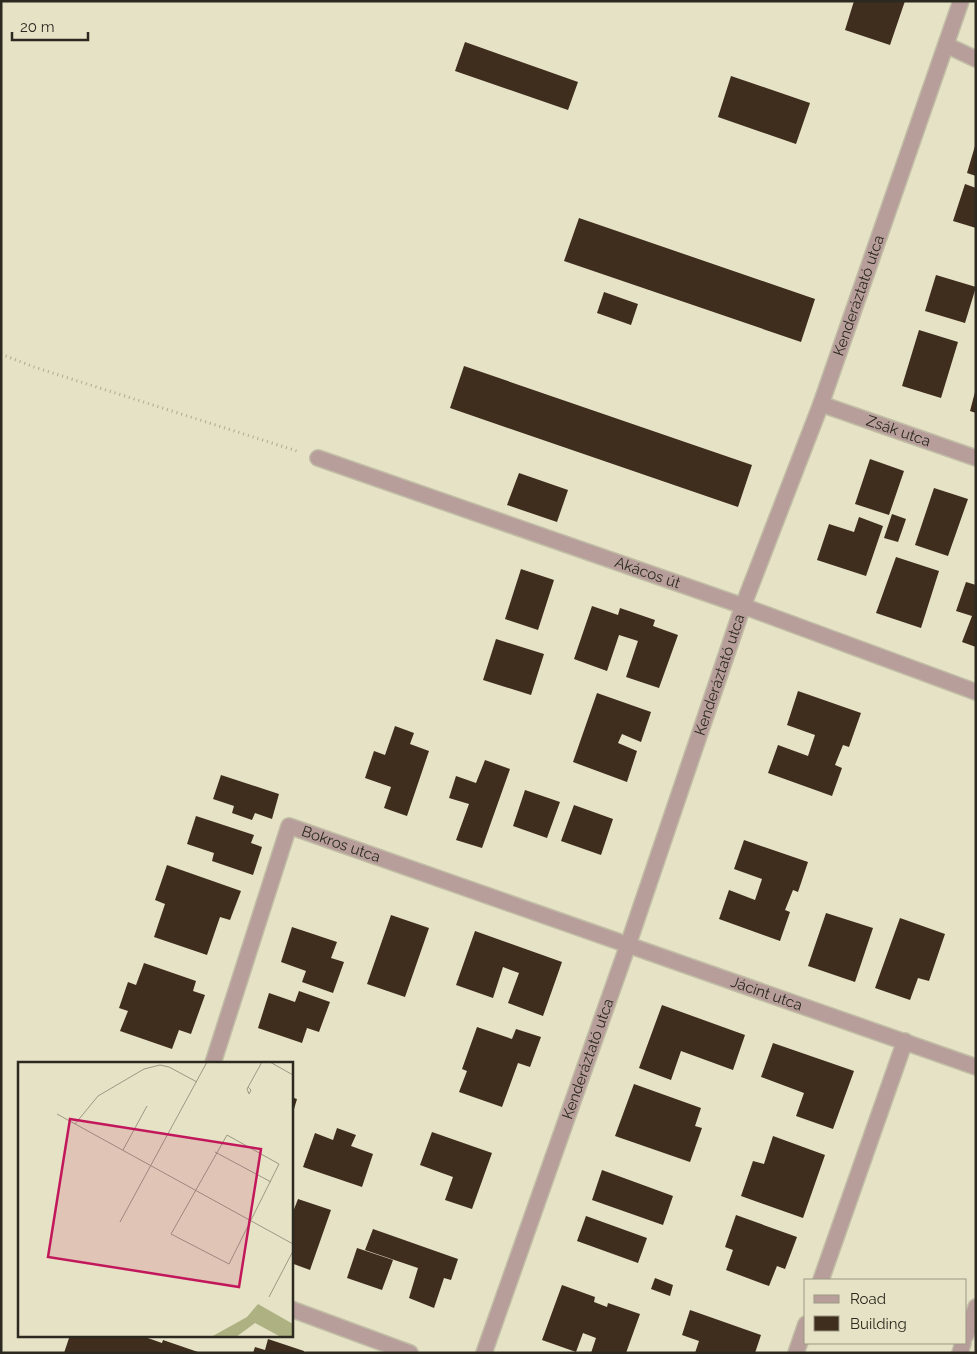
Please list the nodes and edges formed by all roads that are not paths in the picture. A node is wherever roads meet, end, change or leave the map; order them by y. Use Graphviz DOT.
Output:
graph roads {
  1 [pos="961,1"];
  2 [pos="946,45"];
  3 [pos="976,59"];
  4 [pos="821,404"];
  5 [pos="318,458"];
  6 [pos="976,458"];
  7 [pos="743,606"];
  8 [pos="976,692"];
  9 [pos="628,945"];
  10 [pos="905,1041"];
  11 [pos="212,1062"];
  12 [pos="976,1067"];
  13 [pos="821,1279"];
  14 [pos="976,1307"];
  15 [pos="292,1310"];
  16 [pos="804,1330"];
  17 [pos="967,1333"];
  18 [pos="410,1353"];
  19 [pos="484,1353"];
  20 [pos="796,1353"];
  1 -- 2 [label="street, Kenderáztató utca"];
  2 -- 3 [label="street"];
  2 -- 4 [label="street, Kenderáztató utca"];
  4 -- 6 [label="street, Zsák utca"];
  4 -- 7 [label="street, Kenderáztató utca"];
  5 -- 7 [label="street, Akácos út"];
  7 -- 8 [label="street, Akácos út"];
  7 -- 9 [label="street, Kenderáztató utca"];
  9 -- 10 [label="street, Jácint utca"];
  9 -- 11 [label="street, Bokros utca"];
  9 -- 19 [label="street, Kenderáztató utca"];
  10 -- 12 [label="street, Jácint utca"];
  10 -- 13 [label="street"];
  14 -- 17 [label="street"];
  15 -- 18 [label="street"];
  16 -- 20 [label="street"];
}
